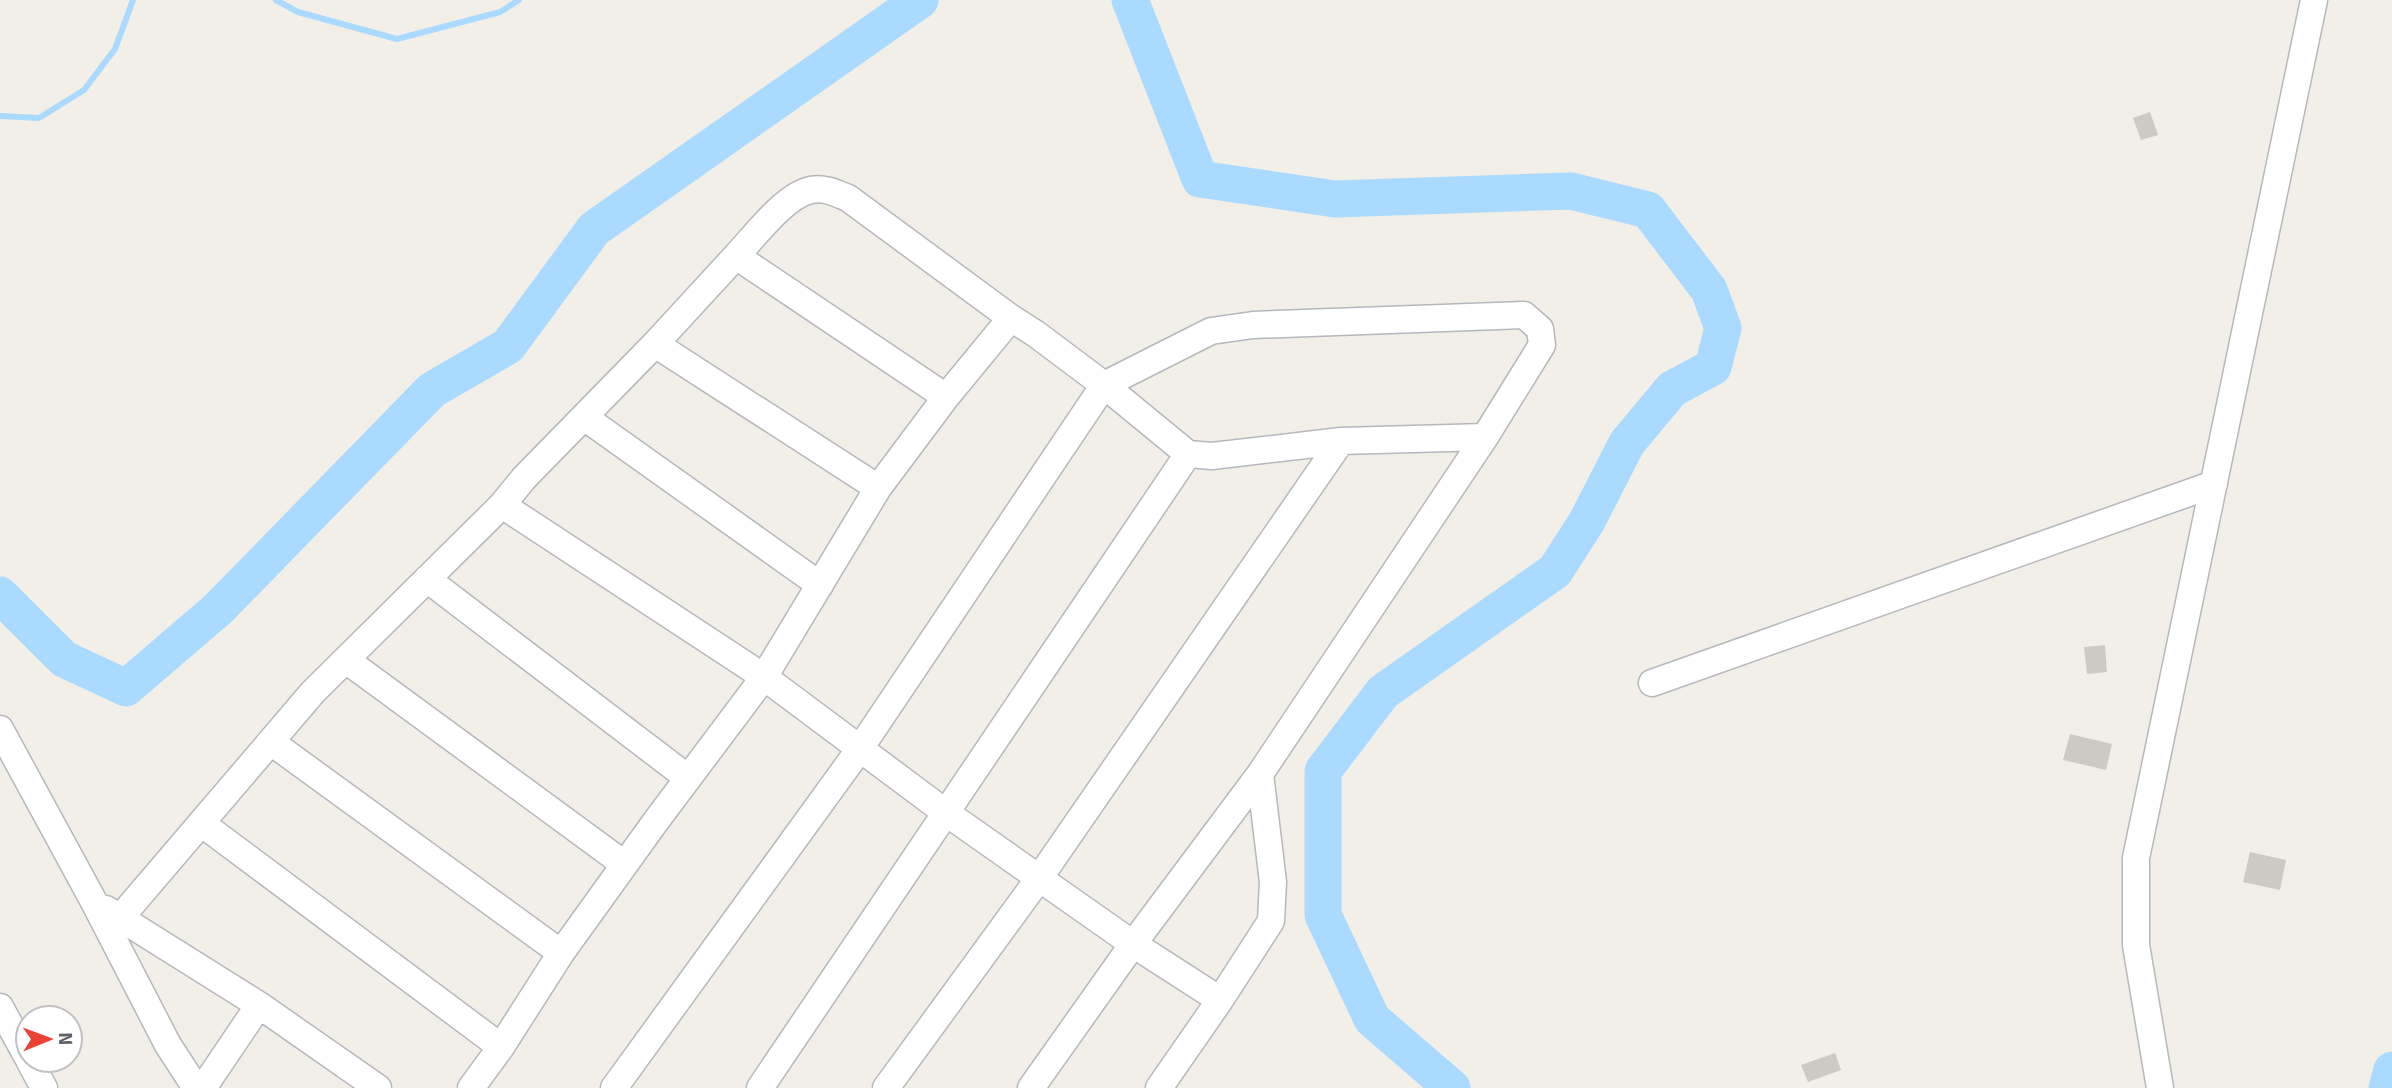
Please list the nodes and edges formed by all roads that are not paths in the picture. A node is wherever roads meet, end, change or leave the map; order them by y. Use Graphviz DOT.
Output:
graph roads {
  1 [pos="2314,0"];
  2 [pos="736,256"];
  3 [pos="1011,318"];
  4 [pos="655,344"];
  5 [pos="1104,386"];
  6 [pos="946,397"];
  7 [pos="584,417"];
  8 [pos="1485,437"];
  9 [pos="1341,441"];
  10 [pos="1188,454"];
  11 [pos="2214,484"];
  12 [pos="878,488"];
  13 [pos="502,505"];
  14 [pos="427,579"];
  15 [pos="820,585"];
  16 [pos="346,660"];
  17 [pos="764,677"];
  18 [pos="1652,683"];
  19 [pos="0,729"];
  20 [pos="271,741"];
  21 [pos="859,750"];
  22 [pos="1260,774"];
  23 [pos="688,778"];
  24 [pos="945,812"];
  25 [pos="201,823"];
  26 [pos="624,864"];
  27 [pos="1040,877"];
  28 [pos="93,900"];
  29 [pos="120,918"];
  30 [pos="1133,944"];
  31 [pos="561,953"];
  32 [pos="1220,1000"];
  33 [pos="259,1005"];
  34 [pos="0,1007"];
  35 [pos="14,1033"];
  36 [pos="501,1047"];
  37 [pos="195,1088"];
  38 [pos="203,1088"];
  39 [pos="378,1088"];
  40 [pos="471,1088"];
  41 [pos="614,1088"];
  42 [pos="760,1088"];
  43 [pos="886,1088"];
  44 [pos="1031,1088"];
  45 [pos="1158,1088"];
  46 [pos="2160,1088"];
  1 -- 11 [label="street"];
  2 -- 3 [label="street"];
  2 -- 4 [label="street"];
  2 -- 6 [label="street"];
  3 -- 5 [label="street"];
  3 -- 6 [label="street"];
  4 -- 7 [label="street"];
  4 -- 12 [label="street"];
  5 -- 8 [label="street"];
  5 -- 10 [label="street"];
  5 -- 21 [label="street"];
  6 -- 12 [label="street"];
  7 -- 13 [label="street"];
  7 -- 15 [label="street"];
  8 -- 9 [label="street"];
  8 -- 22 [label="street"];
  9 -- 10 [label="street"];
  9 -- 27 [label="street"];
  10 -- 24 [label="street"];
  11 -- 18 [label="street"];
  11 -- 46 [label="street"];
  12 -- 15 [label="street"];
  13 -- 14 [label="street"];
  13 -- 17 [label="street"];
  14 -- 16 [label="street"];
  14 -- 23 [label="street"];
  15 -- 17 [label="street"];
  16 -- 20 [label="street"];
  16 -- 26 [label="street"];
  17 -- 21 [label="street"];
  17 -- 23 [label="street"];
  19 -- 28 [label="street"];
  20 -- 25 [label="street"];
  20 -- 31 [label="street"];
  21 -- 24 [label="street"];
  21 -- 41 [label="street"];
  22 -- 30 [label="street"];
  22 -- 32 [label="street"];
  23 -- 26 [label="street"];
  24 -- 27 [label="street"];
  24 -- 42 [label="street"];
  25 -- 29 [label="street"];
  25 -- 36 [label="street"];
  26 -- 31 [label="street"];
  27 -- 30 [label="street"];
  27 -- 43 [label="street"];
  28 -- 29 [label="street"];
  28 -- 37 [label="street"];
  29 -- 33 [label="street"];
  30 -- 32 [label="street"];
  30 -- 44 [label="street"];
  31 -- 36 [label="street"];
  32 -- 45 [label="street"];
  33 -- 38 [label="street"];
  33 -- 39 [label="street"];
  34 -- 35 [label="street"];
  36 -- 40 [label="street"];
}
